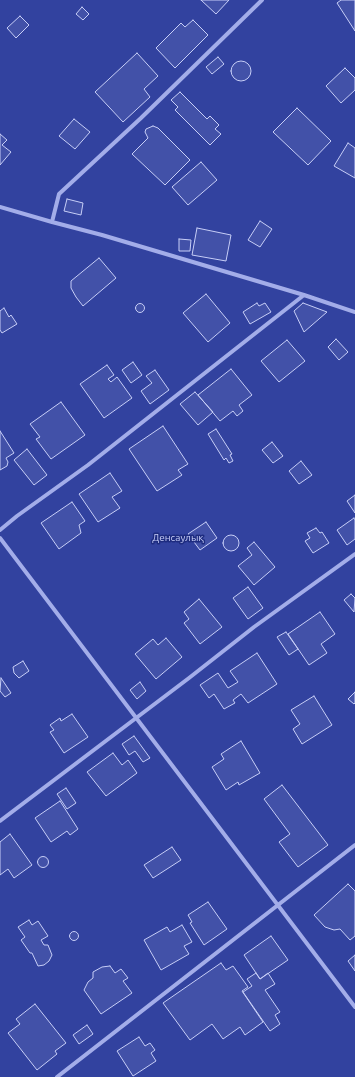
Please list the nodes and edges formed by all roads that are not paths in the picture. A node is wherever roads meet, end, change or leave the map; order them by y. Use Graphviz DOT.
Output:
graph roads {
  1 [pos="262,0"];
  2 [pos="0,207"];
  3 [pos="52,222"];
  4 [pos="304,295"];
  5 [pos="355,312"];
  6 [pos="0,530"];
  7 [pos="0,538"];
  8 [pos="355,554"];
  9 [pos="136,719"];
  10 [pos="0,821"];
  11 [pos="355,845"];
  12 [pos="278,904"];
  13 [pos="355,1007"];
  14 [pos="57,1077"];
  1 -- 3 [label="street"];
  2 -- 3 [label="street"];
  3 -- 4 [label="street"];
  4 -- 5 [label="street"];
  4 -- 6 [label="street"];
  7 -- 9 [label="street"];
  8 -- 9 [label="street"];
  9 -- 10 [label="street"];
  9 -- 12 [label="street"];
  11 -- 12 [label="street"];
  12 -- 13 [label="street"];
  12 -- 14 [label="street"];
}
